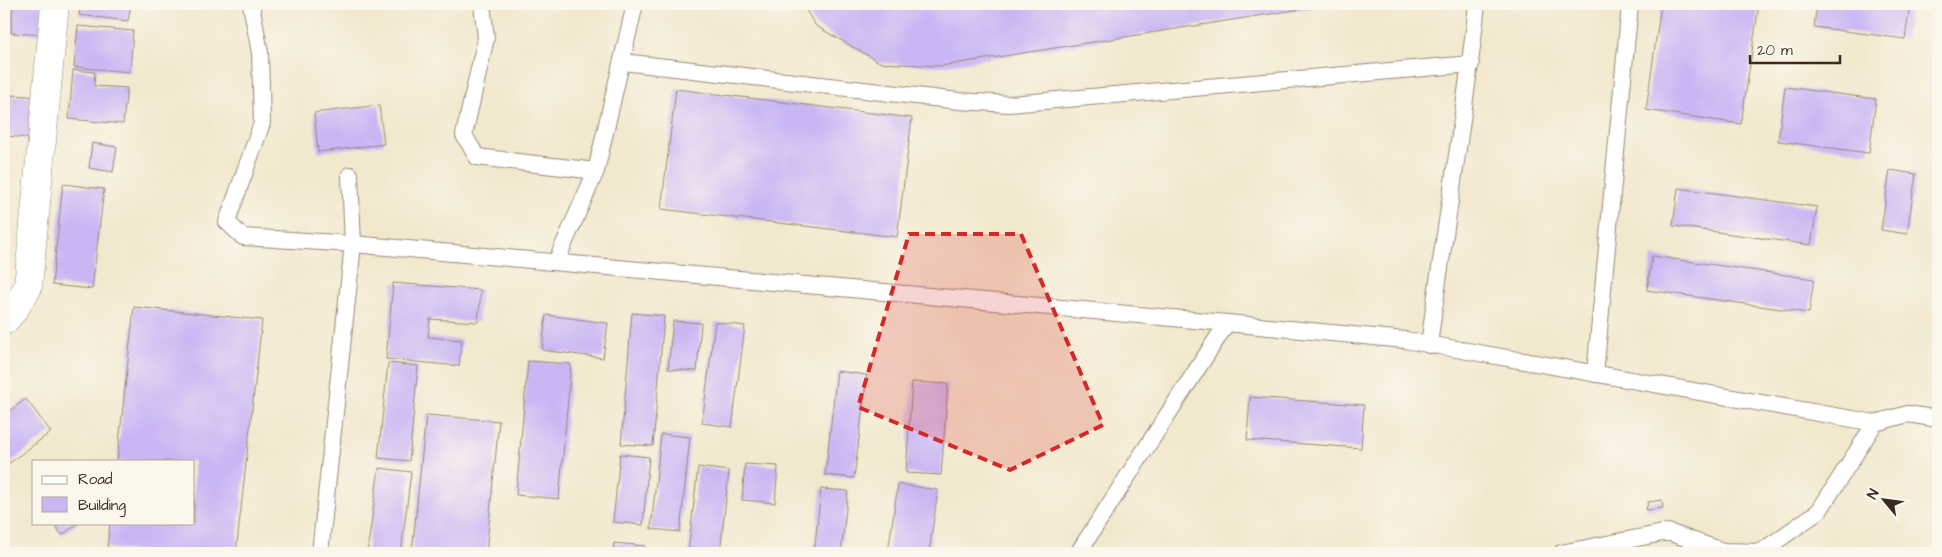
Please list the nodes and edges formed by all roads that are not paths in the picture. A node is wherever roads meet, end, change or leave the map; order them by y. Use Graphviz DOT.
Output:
graph roads {
  1 [pos="55,4"];
  2 [pos="251,4"];
  3 [pos="482,4"];
  4 [pos="635,4"];
  5 [pos="1477,4"];
  6 [pos="1630,4"];
  7 [pos="623,62"];
  8 [pos="1471,64"];
  9 [pos="596,171"];
  10 [pos="350,175"];
  11 [pos="353,244"];
  12 [pos="556,262"];
  13 [pos="7,312"];
  14 [pos="1226,322"];
  15 [pos="1429,345"];
  16 [pos="1595,374"];
  17 [pos="1938,419"];
  18 [pos="1876,423"];
  19 [pos="320,553"];
  20 [pos="1078,553"];
  21 [pos="1561,553"];
  1 -- 13 [label="street"];
  2 -- 11 [label="lane"];
  3 -- 9 [label="lane"];
  4 -- 7 [label="lane"];
  5 -- 8 [label="lane"];
  6 -- 16 [label="lane"];
  7 -- 8 [label="lane"];
  7 -- 9 [label="lane"];
  8 -- 15 [label="lane"];
  9 -- 12 [label="lane"];
  10 -- 11 [label="lane"];
  11 -- 12 [label="lane"];
  11 -- 19 [label="lane"];
  12 -- 14 [label="lane"];
  14 -- 15 [label="lane"];
  14 -- 20 [label="lane"];
  15 -- 16 [label="lane"];
  16 -- 18 [label="lane"];
  17 -- 18 [label="lane"];
  18 -- 21 [label="lane"];
}
